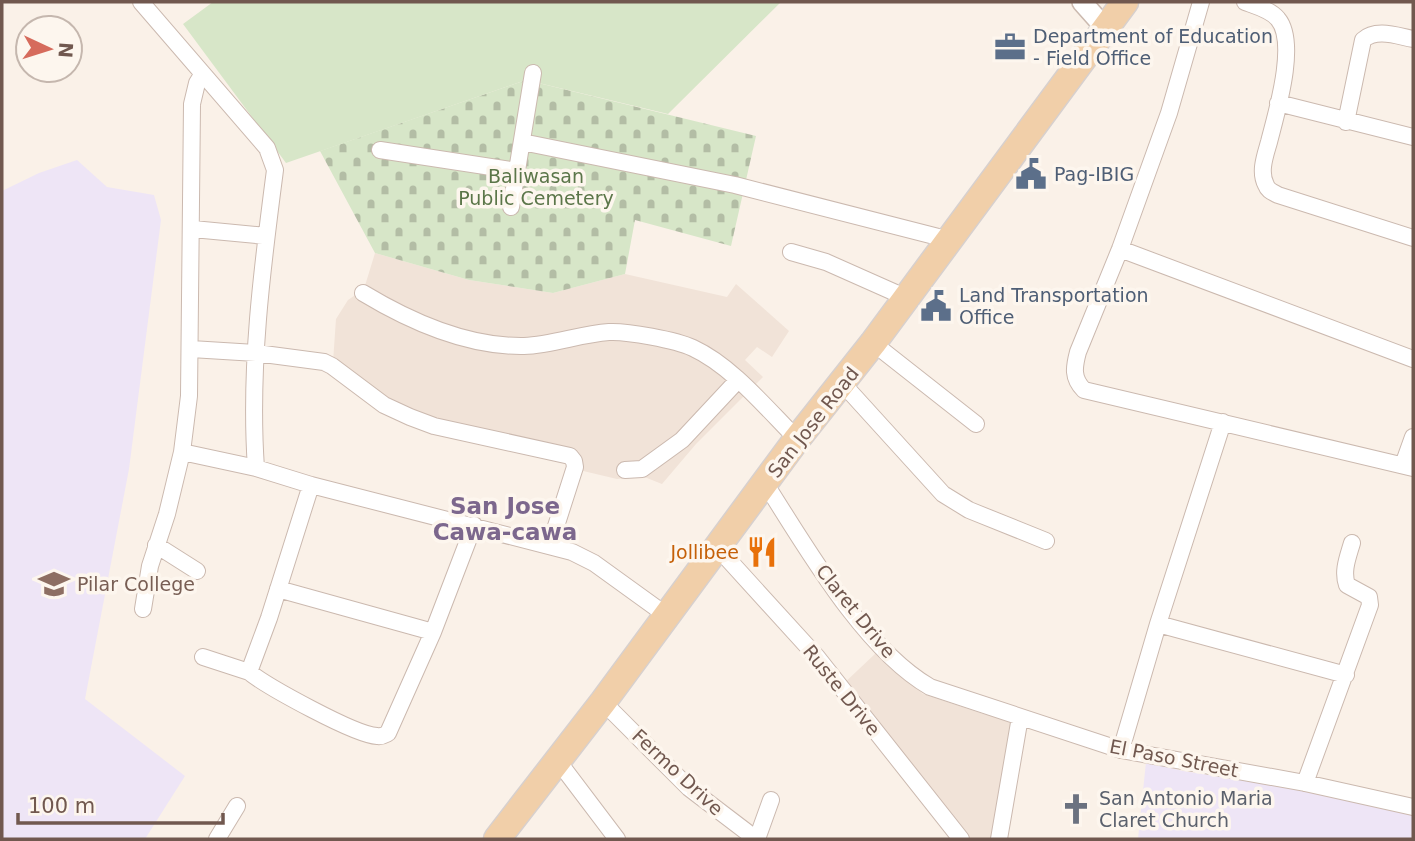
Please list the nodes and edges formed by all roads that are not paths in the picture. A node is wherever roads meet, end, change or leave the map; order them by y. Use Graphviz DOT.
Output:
graph roads {
  1 [pos="141,2"];
  2 [pos="1082,2"];
  3 [pos="1125,2"];
  4 [pos="1201,2"];
  5 [pos="1245,2"];
  6 [pos="1106,29"];
  7 [pos="1413,39"];
  8 [pos="533,73"];
  9 [pos="202,75"];
  10 [pos="1278,103"];
  11 [pos="1346,122"];
  12 [pos="1413,137"];
  13 [pos="522,142"];
  14 [pos="380,150"];
  15 [pos="517,171"];
  16 [pos="511,207"];
  17 [pos="192,229"];
  18 [pos="267,236"];
  19 [pos="1413,238"];
  20 [pos="950,240"];
  21 [pos="1120,249"];
  22 [pos="790,253"];
  23 [pos="363,293"];
  24 [pos="907,298"];
  25 [pos="873,343"];
  26 [pos="191,349"];
  27 [pos="256,353"];
  28 [pos="1413,359"];
  29 [pos="738,380"];
  30 [pos="843,384"];
  31 [pos="1223,422"];
  32 [pos="976,424"];
  33 [pos="1413,437"];
  34 [pos="797,439"];
  35 [pos="182,452"];
  36 [pos="1408,466"];
  37 [pos="256,468"];
  38 [pos="625,470"];
  39 [pos="765,483"];
  40 [pos="312,485"];
  41 [pos="474,525"];
  42 [pos="1046,541"];
  43 [pos="1352,543"];
  44 [pos="156,545"];
  45 [pos="550,545"];
  46 [pos="716,546"];
  47 [pos="197,571"];
  48 [pos="278,589"];
  49 [pos="143,609"];
  50 [pos="666,615"];
  51 [pos="1158,624"];
  52 [pos="433,632"];
  53 [pos="202,657"];
  54 [pos="249,672"];
  55 [pos="1346,675"];
  56 [pos="603,702"];
  57 [pos="1020,717"];
  58 [pos="1121,750"];
  59 [pos="558,761"];
  60 [pos="1305,783"];
  61 [pos="771,800"];
  62 [pos="237,806"];
  63 [pos="1413,807"];
  64 [pos="736,832"];
  65 [pos="506,836"];
  66 [pos="217,839"];
  67 [pos="617,839"];
  68 [pos="757,839"];
  69 [pos="961,839"];
  70 [pos="999,839"];
  1 -- 9 [label="street"];
  2 -- 6 [label="street"];
  3 -- 6 [label="main road, San Jose Road"];
  4 -- 21 [label="street"];
  5 -- 10 [label="street"];
  6 -- 20 [label="main road, San Jose Road"];
  7 -- 11 [label="street"];
  8 -- 13 [label="street"];
  9 -- 17 [label="street"];
  9 -- 18 [label="street"];
  10 -- 11 [label="street"];
  10 -- 19 [label="street"];
  11 -- 12 [label="street"];
  13 -- 15 [label="street"];
  13 -- 20 [label="street"];
  14 -- 15 [label="street"];
  15 -- 16 [label="street"];
  17 -- 18 [label="street"];
  17 -- 26 [label="street"];
  18 -- 27 [label="street"];
  20 -- 24 [label="main road, San Jose Road"];
  21 -- 28 [label="street"];
  21 -- 31 [label="street"];
  22 -- 24 [label="street"];
  23 -- 29 [label="street"];
  24 -- 25 [label="main road, San Jose Road"];
  25 -- 30 [label="main road, San Jose Road"];
  25 -- 32 [label="street"];
  26 -- 27 [label="street"];
  26 -- 35 [label="street"];
  27 -- 37 [label="street"];
  27 -- 45 [label="street"];
  29 -- 34 [label="street"];
  29 -- 38 [label="street"];
  30 -- 34 [label="main road, San Jose Road"];
  30 -- 42 [label="street"];
  31 -- 36 [label="street"];
  31 -- 51 [label="street"];
  33 -- 36 [label="street"];
  34 -- 39 [label="main road, San Jose Road"];
  35 -- 37 [label="street"];
  35 -- 44 [label="street"];
  37 -- 40 [label="street"];
  39 -- 46 [label="main road, San Jose Road"];
  39 -- 57 [label="street, Claret Drive"];
  40 -- 41 [label="street"];
  40 -- 48 [label="street"];
  41 -- 45 [label="street"];
  41 -- 52 [label="street"];
  43 -- 55 [label="street"];
  44 -- 47 [label="street"];
  44 -- 49 [label="street"];
  45 -- 50 [label="street"];
  46 -- 50 [label="main road, San Jose Road"];
  46 -- 69 [label="street, Ruste Drive"];
  48 -- 52 [label="street"];
  48 -- 54 [label="street"];
  50 -- 56 [label="main road, San Jose Road"];
  51 -- 55 [label="street"];
  51 -- 58 [label="street"];
  52 -- 54 [label="street"];
  53 -- 54 [label="street"];
  55 -- 60 [label="street"];
  56 -- 59 [label="main road, San Jose Road"];
  56 -- 64 [label="street, Fermo Drive"];
  57 -- 58 [label="street, El Paso Street"];
  57 -- 70 [label="street"];
  58 -- 60 [label="street, El Paso Street"];
  59 -- 65 [label="main road, San Jose Road"];
  59 -- 67 [label="street"];
  60 -- 63 [label="street, El Paso Street"];
  61 -- 68 [label="street"];
  62 -- 66 [label="street"];
  64 -- 68 [label="street, Fermo Drive"];
}
